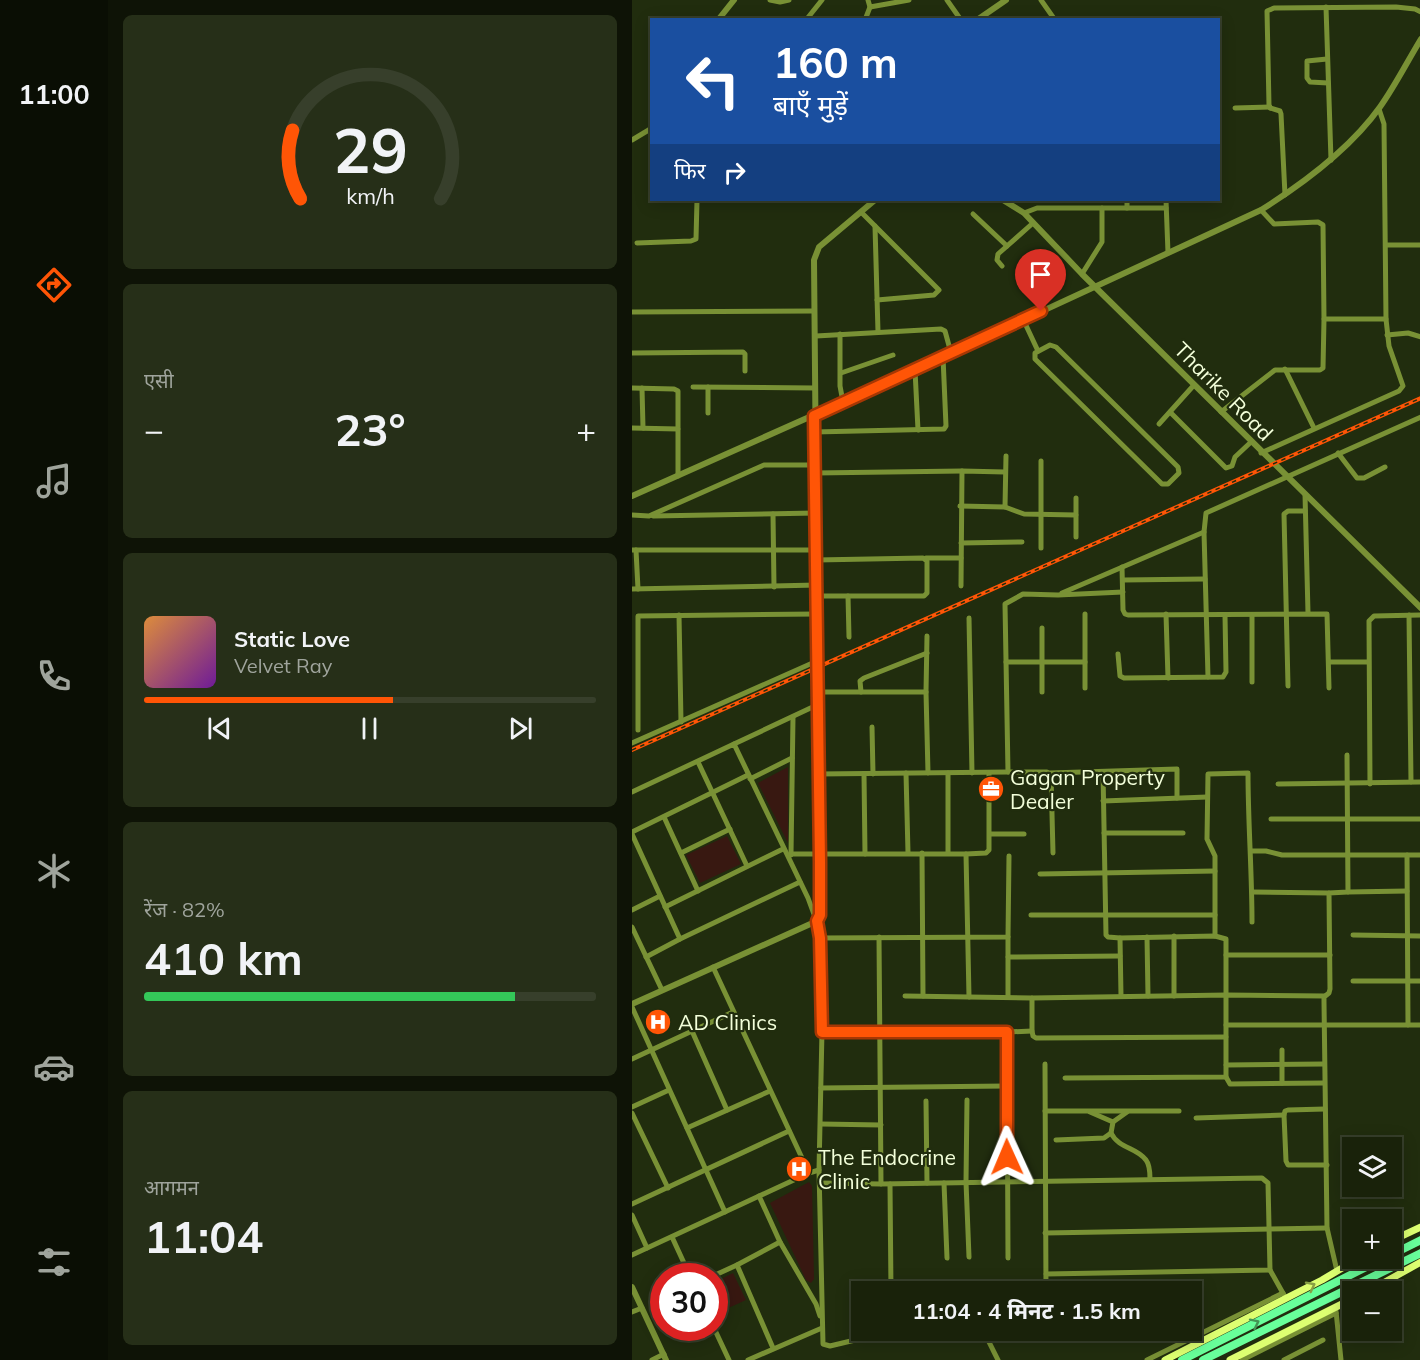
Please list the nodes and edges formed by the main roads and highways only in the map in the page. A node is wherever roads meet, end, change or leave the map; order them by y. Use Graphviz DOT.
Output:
graph roads {
  1 [pos="1421,1227"];
  2 [pos="1402,1236"];
  3 [pos="1421,1240"];
  4 [pos="1402,1250"];
  5 [pos="1421,1253"];
  6 [pos="1421,1262"];
  7 [pos="1342,1268"];
  8 [pos="1362,1269"];
  9 [pos="1387,1281"];
  10 [pos="1342,1306"];
  11 [pos="1251,1355"];
  12 [pos="1165,1360"];
  13 [pos="1182,1360"];
  14 [pos="1203,1360"];
  15 [pos="1230,1360"];
  1 -- 2 [label="main road"];
  3 -- 4 [label="highway"];
  5 -- 14 [label="highway"];
  6 -- 9 [label="main road"];
  12 -- 7 [label="main road, one-way"];
  13 -- 8 [label="highway, one-way"];
  10 -- 11 [label="main road"];
  11 -- 15 [label="main road"];
}
